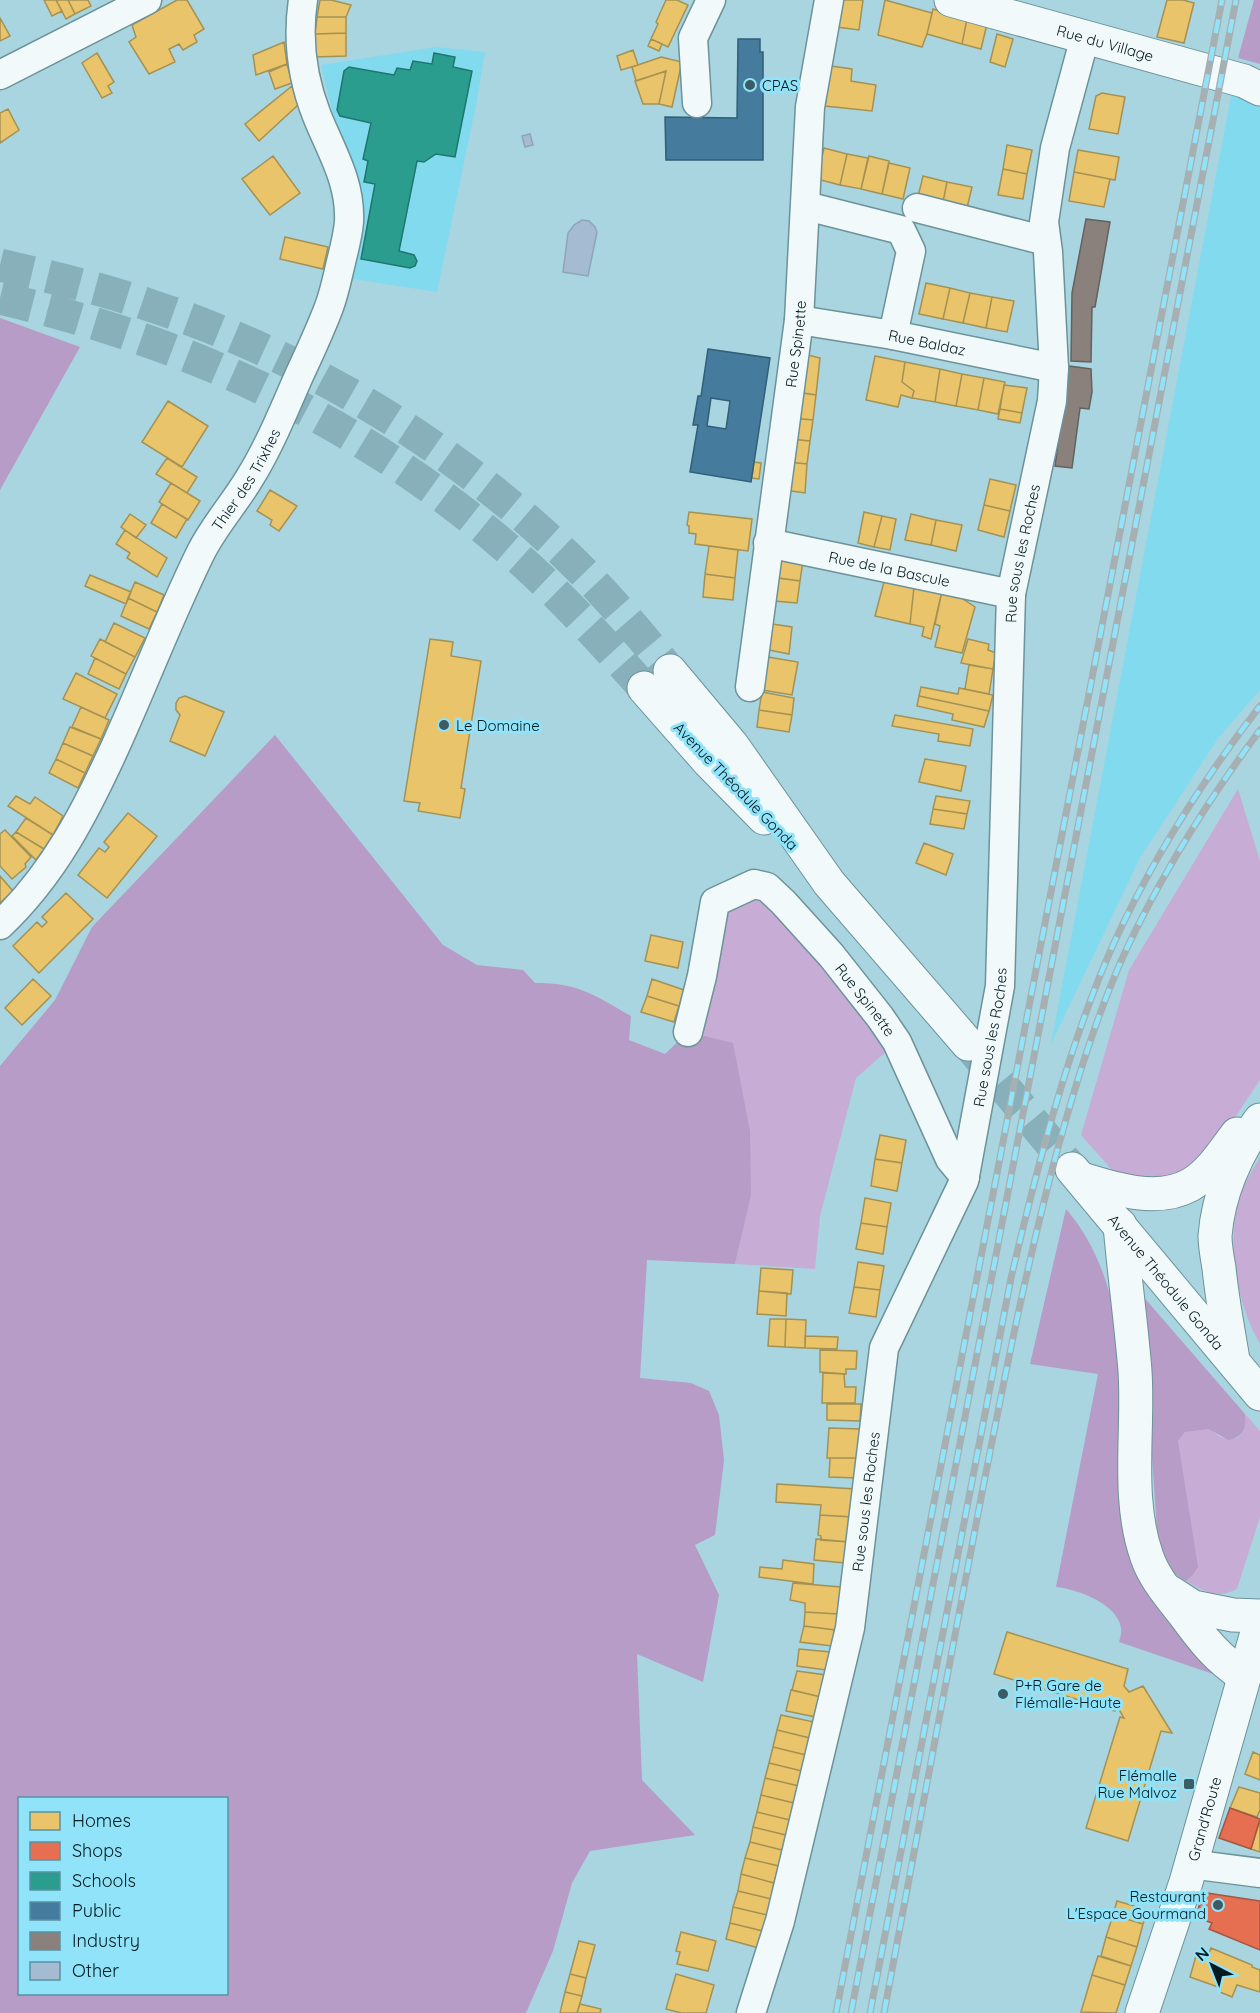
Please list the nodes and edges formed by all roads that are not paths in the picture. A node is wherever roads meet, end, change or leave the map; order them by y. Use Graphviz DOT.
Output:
graph roads {
  1 [pos="147,0"];
  2 [pos="303,0"];
  3 [pos="711,0"];
  4 [pos="829,0"];
  5 [pos="951,0"];
  6 [pos="1085,37"];
  7 [pos="0,75"];
  8 [pos="1260,89"];
  9 [pos="697,103"];
  10 [pos="806,206"];
  11 [pos="917,208"];
  12 [pos="1046,241"];
  13 [pos="799,320"];
  14 [pos="893,335"];
  15 [pos="1054,368"];
  16 [pos="768,543"];
  17 [pos="1011,594"];
  18 [pos="657,680"];
  19 [pos="750,687"];
  20 [pos="0,925"];
  21 [pos="688,1032"];
  22 [pos="968,1044"];
  23 [pos="1260,1100"];
  24 [pos="1260,1120"];
  25 [pos="965,1177"];
  26 [pos="1120,1225"];
  27 [pos="1233,1361"];
  28 [pos="1260,1394"];
  29 [pos="1166,1589"];
  30 [pos="1260,1616"];
  31 [pos="1260,1622"];
  32 [pos="1244,1676"];
  33 [pos="1190,1864"];
  34 [pos="1260,1874"];
  35 [pos="751,2013"];
  36 [pos="1142,2013"];
  1 -- 7 [label="street"];
  2 -- 20 [label="street, Thier des Trixhes"];
  3 -- 9 [label="street"];
  4 -- 10 [label="street, Rue Spinette"];
  5 -- 6 [label="main road, Rue du Village"];
  6 -- 8 [label="main road, Rue du Village"];
  6 -- 12 [label="street, Rue sous les Roches"];
  10 -- 13 [label="street, Rue Spinette"];
  10 -- 14 [label="street"];
  11 -- 12 [label="street"];
  12 -- 15 [label="street, Rue sous les Roches"];
  13 -- 14 [label="street, Rue Baldaz"];
  13 -- 16 [label="street, Rue Spinette"];
  14 -- 15 [label="street, Rue Baldaz"];
  15 -- 17 [label="street, Rue sous les Roches"];
  16 -- 17 [label="street, Rue de la Bascule"];
  16 -- 19 [label="street, Rue Spinette"];
  17 -- 25 [label="street, Rue sous les Roches"];
  18 -- 22 [label="main road, Avenue Théodule Gonda"];
  21 -- 25 [label="street, Rue Spinette"];
  23 -- 26 [label="main road, Avenue Théodule Gonda"];
  24 -- 27 [label="main road"];
  25 -- 35 [label="street, Rue sous les Roches"];
  26 -- 27 [label="main road, Avenue Théodule Gonda"];
  26 -- 29 [label="main road"];
  27 -- 28 [label="main road, Avenue Théodule Gonda"];
  29 -- 30 [label="main road"];
  29 -- 32 [label="main road"];
  31 -- 32 [label="main road, Grand'Route"];
  32 -- 33 [label="main road, Grand'Route"];
  33 -- 34 [label="street"];
  33 -- 36 [label="main road, Grand'Route"];
}
